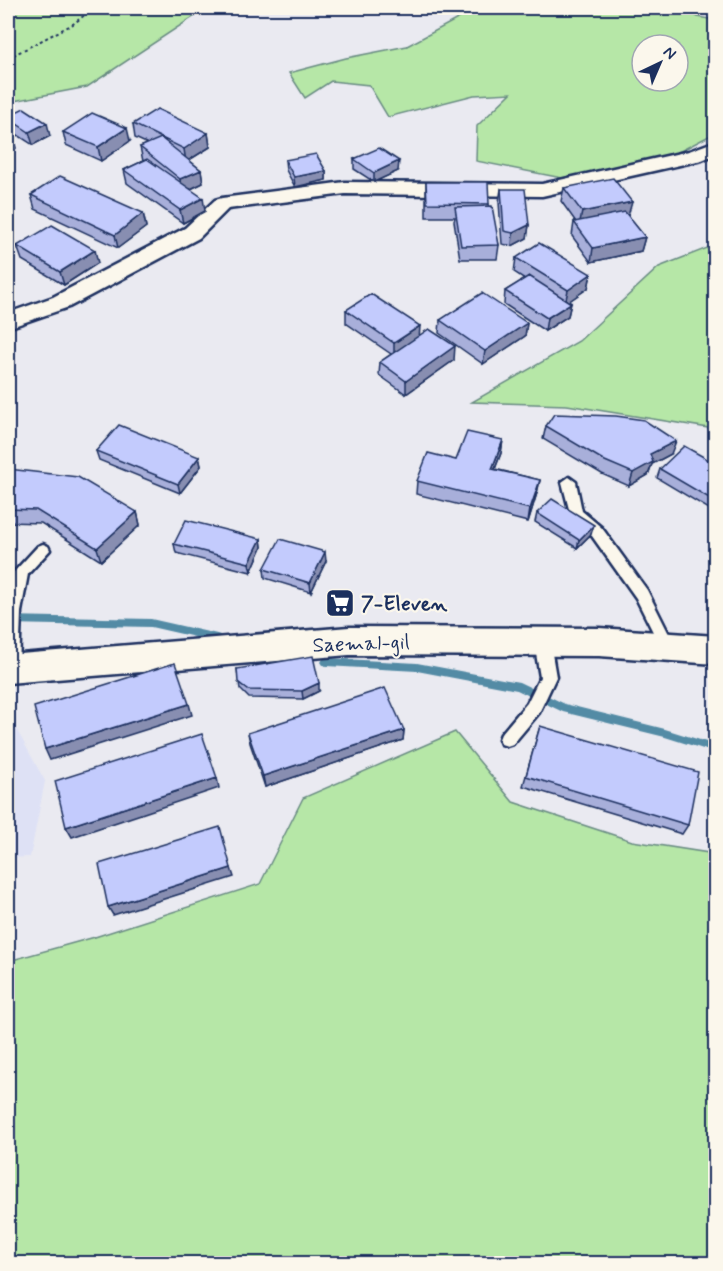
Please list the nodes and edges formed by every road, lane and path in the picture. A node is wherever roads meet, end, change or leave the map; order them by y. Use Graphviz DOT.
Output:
graph roads {
  1 [pos="94,8"];
  2 [pos="8,58"];
  3 [pos="716,147"];
  4 [pos="8,321"];
  5 [pos="568,482"];
  6 [pos="43,550"];
  7 [pos="12,612"];
  8 [pos="542,642"];
  9 [pos="667,646"];
  10 [pos="716,650"];
  11 [pos="9,669"];
  12 [pos="507,739"];
  1 -- 2 [label="path"];
  3 -- 4 [label="street"];
  5 -- 9 [label="lane"];
  6 -- 7 [label="lane"];
  7 -- 11 [label="lane"];
  8 -- 9 [label="street, Saemal-gil"];
  8 -- 11 [label="street, Saemal-gil"];
  8 -- 12 [label="lane"];
  9 -- 10 [label="street, Saemal-gil"];
}
